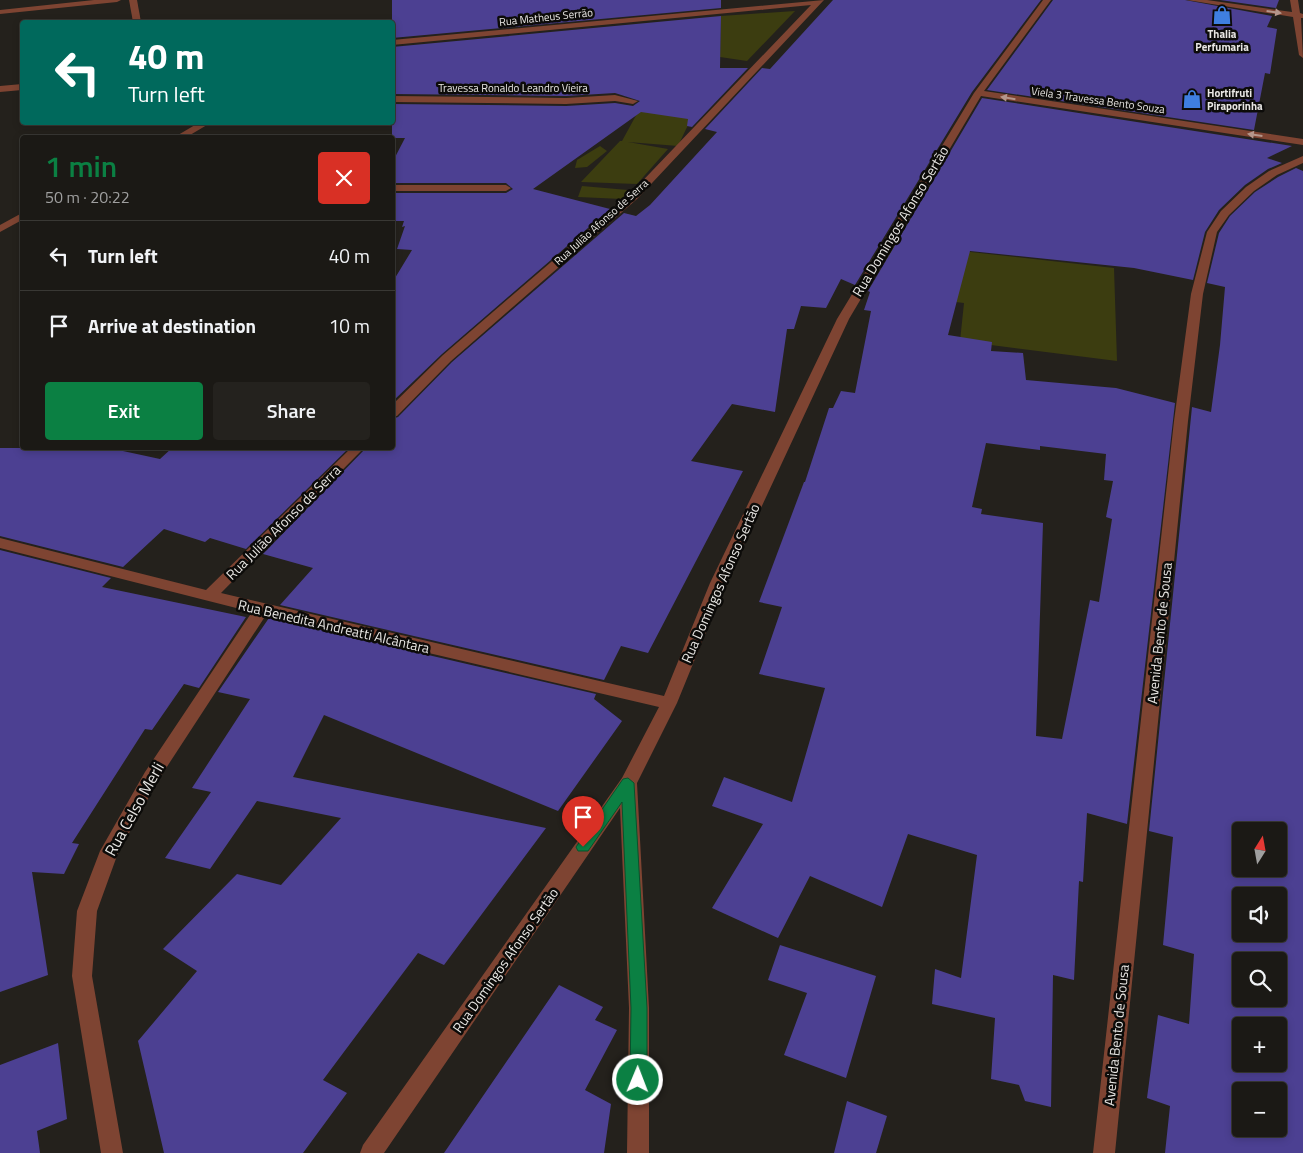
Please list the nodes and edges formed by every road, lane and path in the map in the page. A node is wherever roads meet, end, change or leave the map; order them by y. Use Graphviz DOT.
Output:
graph roads {
  1 [pos="117,0"];
  2 [pos="133,0"];
  3 [pos="1047,0"];
  4 [pos="1191,0"];
  5 [pos="1294,0"];
  6 [pos="819,1"];
  7 [pos="0,12"];
  8 [pos="1300,16"];
  9 [pos="136,20"];
  10 [pos="395,44"];
  11 [pos="1303,55"];
  12 [pos="20,86"];
  13 [pos="0,89"];
  14 [pos="978,93"];
  15 [pos="395,99"];
  16 [pos="633,101"];
  17 [pos="202,125"];
  18 [pos="183,135"];
  19 [pos="1303,142"];
  20 [pos="1303,159"];
  21 [pos="395,188"];
  22 [pos="506,188"];
  23 [pos="20,217"];
  24 [pos="0,229"];
  25 [pos="395,410"];
  26 [pos="356,450"];
  27 [pos="0,543"];
  28 [pos="209,596"];
  29 [pos="262,609"];
  30 [pos="669,703"];
  31 [pos="628,783"];
  32 [pos="112,1153"];
  33 [pos="371,1153"];
  34 [pos="638,1153"];
  35 [pos="1104,1153"];
  1 -- 7 [label="street"];
  2 -- 9 [label="street"];
  3 -- 14 [label="street, Rua Domingos Afonso Sertão"];
  4 -- 8 [label="street, one-way"];
  5 -- 8 [label="street"];
  6 -- 10 [label="street, Rua Matheus Serrão"];
  6 -- 25 [label="street, Rua Julião Afonso de Serra"];
  8 -- 11 [label="street"];
  12 -- 13 [label="street"];
  19 -- 14 [label="street, Viela 3 Travessa Bento Souza, one-way"];
  14 -- 30 [label="street, Rua Domingos Afonso Sertão"];
  15 -- 16 [label="street, Travessa Ronaldo Leandro Vieira"];
  17 -- 18 [label="street"];
  20 -- 35 [label="street, Avenida Bento de Sousa"];
  21 -- 22 [label="street"];
  23 -- 24 [label="street"];
  26 -- 28 [label="street, Rua Julião Afonso de Serra"];
  27 -- 28 [label="street, Rua Benedita Andreatti Alcântara"];
  28 -- 29 [label="street, Rua Benedita Andreatti Alcântara"];
  29 -- 30 [label="street, Rua Benedita Andreatti Alcântara"];
  29 -- 32 [label="street, Rua Celso Merli"];
  30 -- 31 [label="street, Rua Domingos Afonso Sertão"];
  31 -- 33 [label="street, Rua Domingos Afonso Sertão"];
  31 -- 34 [label="street"];
}
